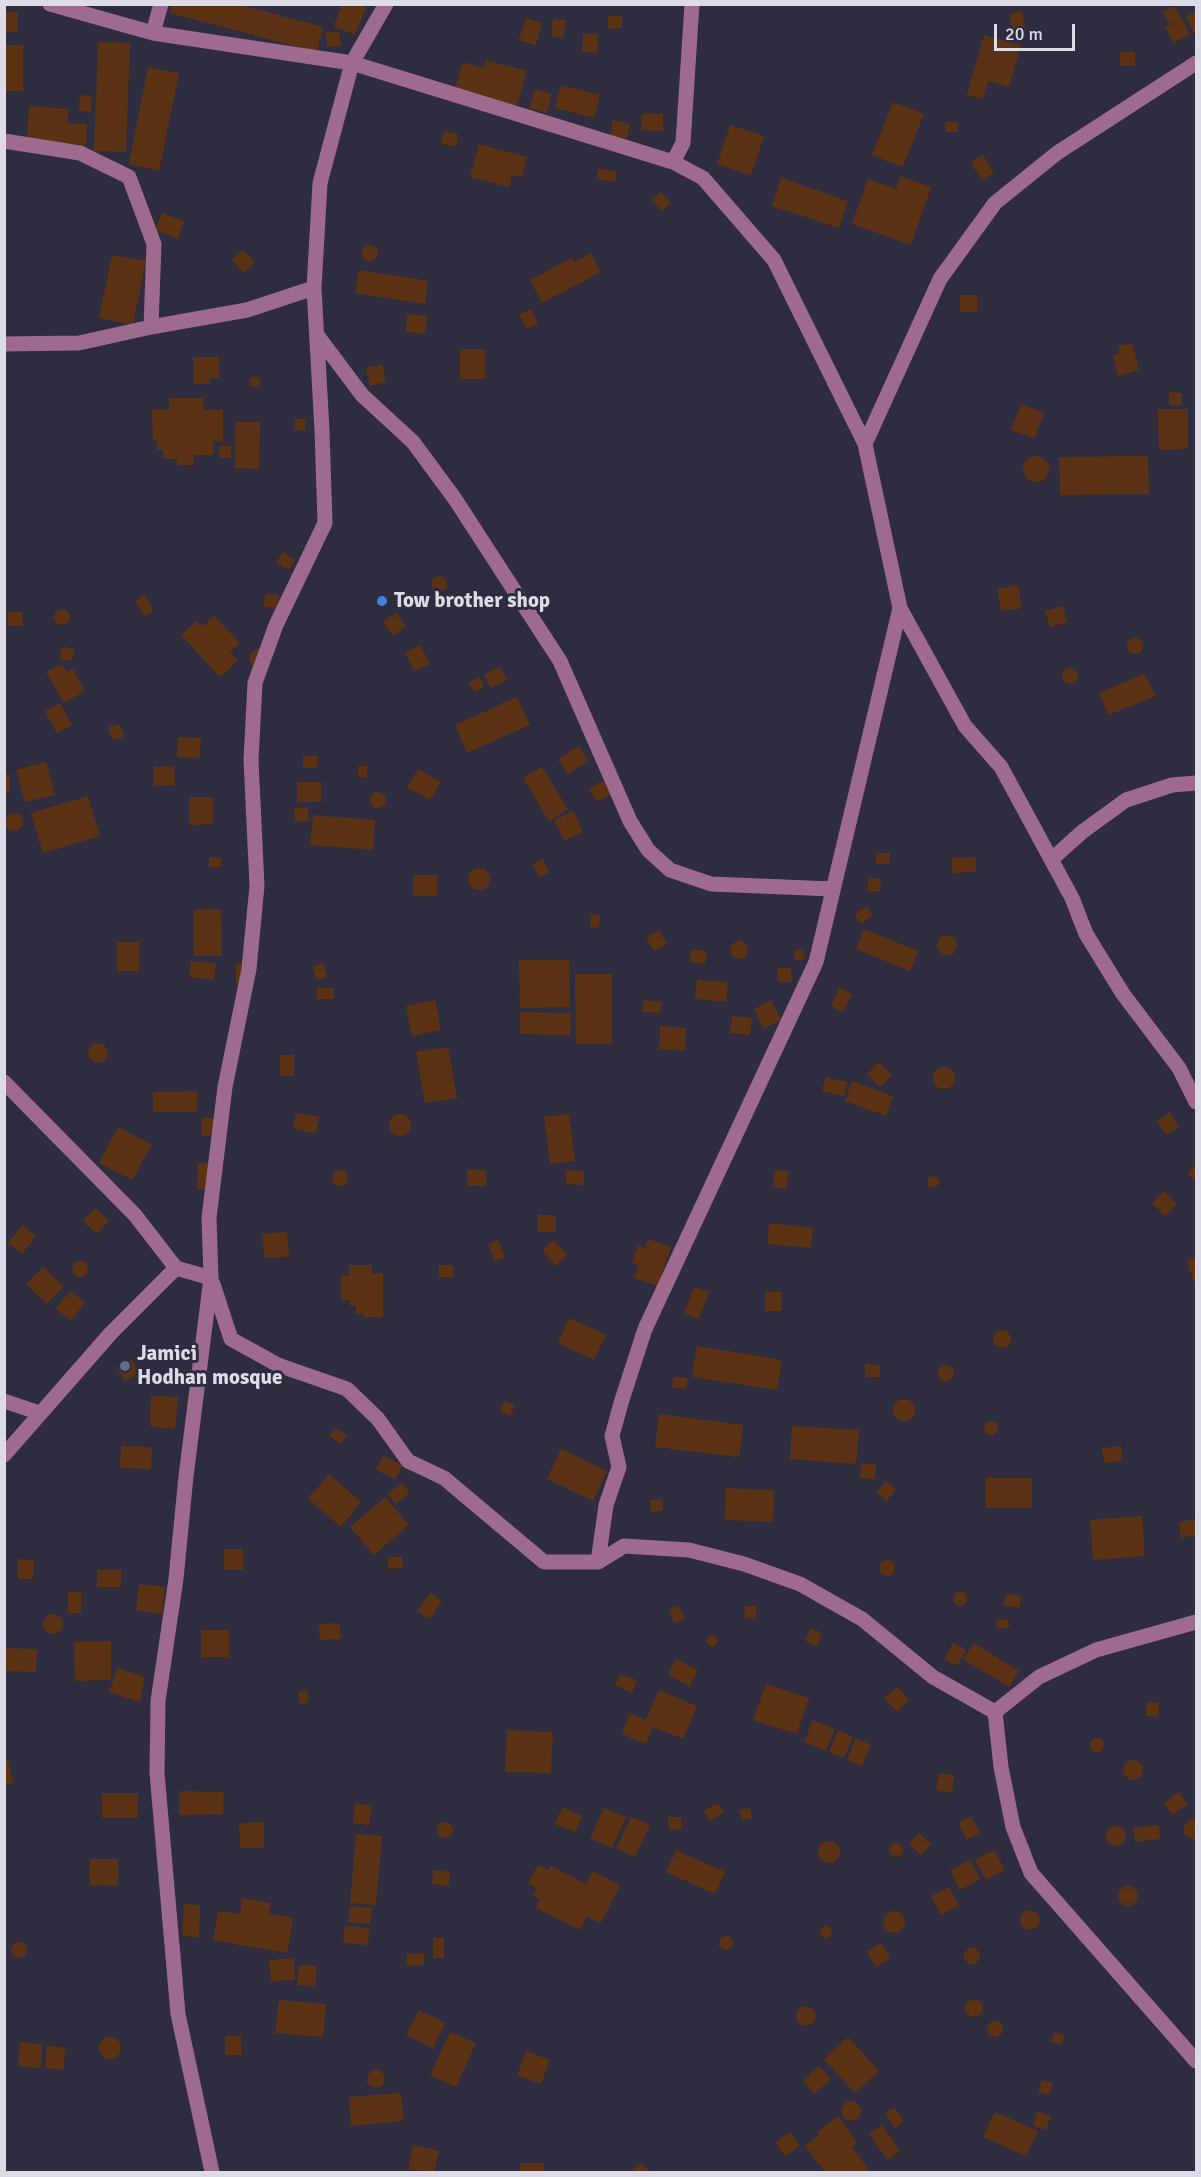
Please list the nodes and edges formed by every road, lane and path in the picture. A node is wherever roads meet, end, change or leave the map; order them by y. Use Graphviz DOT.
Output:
graph roads {
  1 [pos="50,4"];
  2 [pos="161,4"];
  3 [pos="386,4"];
  4 [pos="692,4"];
  5 [pos="153,33"];
  6 [pos="352,63"];
  7 [pos="1197,63"];
  8 [pos="4,141"];
  9 [pos="673,162"];
  10 [pos="314,288"];
  11 [pos="151,327"];
  12 [pos="317,335"];
  13 [pos="4,344"];
  14 [pos="866,444"];
  15 [pos="900,608"];
  16 [pos="1197,783"];
  17 [pos="1052,859"];
  18 [pos="833,889"];
  19 [pos="4,1082"];
  20 [pos="1197,1102"];
  21 [pos="176,1268"];
  22 [pos="211,1278"];
  23 [pos="4,1401"];
  24 [pos="40,1413"];
  25 [pos="4,1455"];
  26 [pos="598,1562"];
  27 [pos="1197,1622"];
  28 [pos="995,1712"];
  29 [pos="1197,2061"];
  30 [pos="212,2172"];
  1 -- 5 [label="street"];
  2 -- 5 [label="street"];
  3 -- 6 [label="street"];
  4 -- 9 [label="street"];
  5 -- 6 [label="street"];
  6 -- 9 [label="street"];
  6 -- 10 [label="street"];
  7 -- 14 [label="street"];
  8 -- 11 [label="street"];
  9 -- 14 [label="street"];
  10 -- 11 [label="street"];
  10 -- 12 [label="street"];
  11 -- 13 [label="street"];
  12 -- 18 [label="street"];
  12 -- 22 [label="street"];
  14 -- 15 [label="street"];
  15 -- 17 [label="street"];
  15 -- 18 [label="street"];
  16 -- 17 [label="street"];
  17 -- 20 [label="street"];
  18 -- 26 [label="street"];
  19 -- 21 [label="street"];
  21 -- 22 [label="street"];
  21 -- 24 [label="street"];
  22 -- 26 [label="street"];
  22 -- 30 [label="street"];
  23 -- 24 [label="street"];
  24 -- 25 [label="street"];
  26 -- 28 [label="street"];
  27 -- 28 [label="street"];
  28 -- 29 [label="street"];
}
